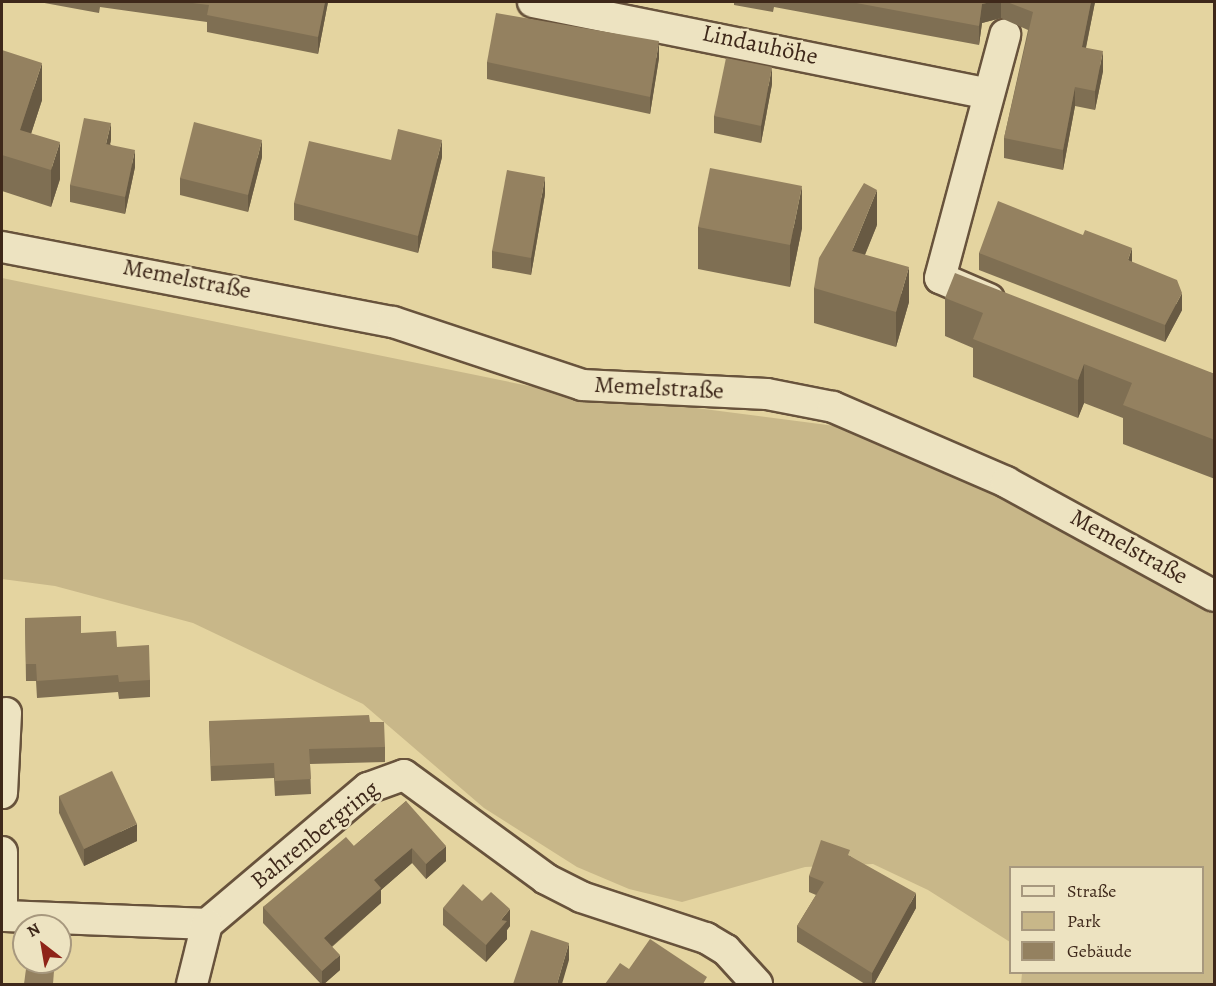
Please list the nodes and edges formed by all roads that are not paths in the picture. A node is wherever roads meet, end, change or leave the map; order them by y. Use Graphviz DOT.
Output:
graph roads {
  1 [pos="533,2"];
  2 [pos="666,13"];
  3 [pos="1005,35"];
  4 [pos="986,93"];
  5 [pos="2,247"];
  6 [pos="1020,312"];
  7 [pos="1215,596"];
  8 [pos="6,713"];
  9 [pos="2,793"];
  10 [pos="2,852"];
  11 [pos="2,916"];
  12 [pos="207,924"];
  13 [pos="192,984"];
  14 [pos="757,984"];
  1 -- 2 [label="street, Lindauhöhe"];
  2 -- 4 [label="street, Lindauhöhe"];
  3 -- 4 [label="street"];
  4 -- 6 [label="street"];
  5 -- 7 [label="street, Memelstraße"];
  8 -- 9 [label="street"];
  10 -- 11 [label="street"];
  11 -- 12 [label="street"];
  12 -- 13 [label="street"];
  12 -- 14 [label="street, Bahrenbergring"];
}
